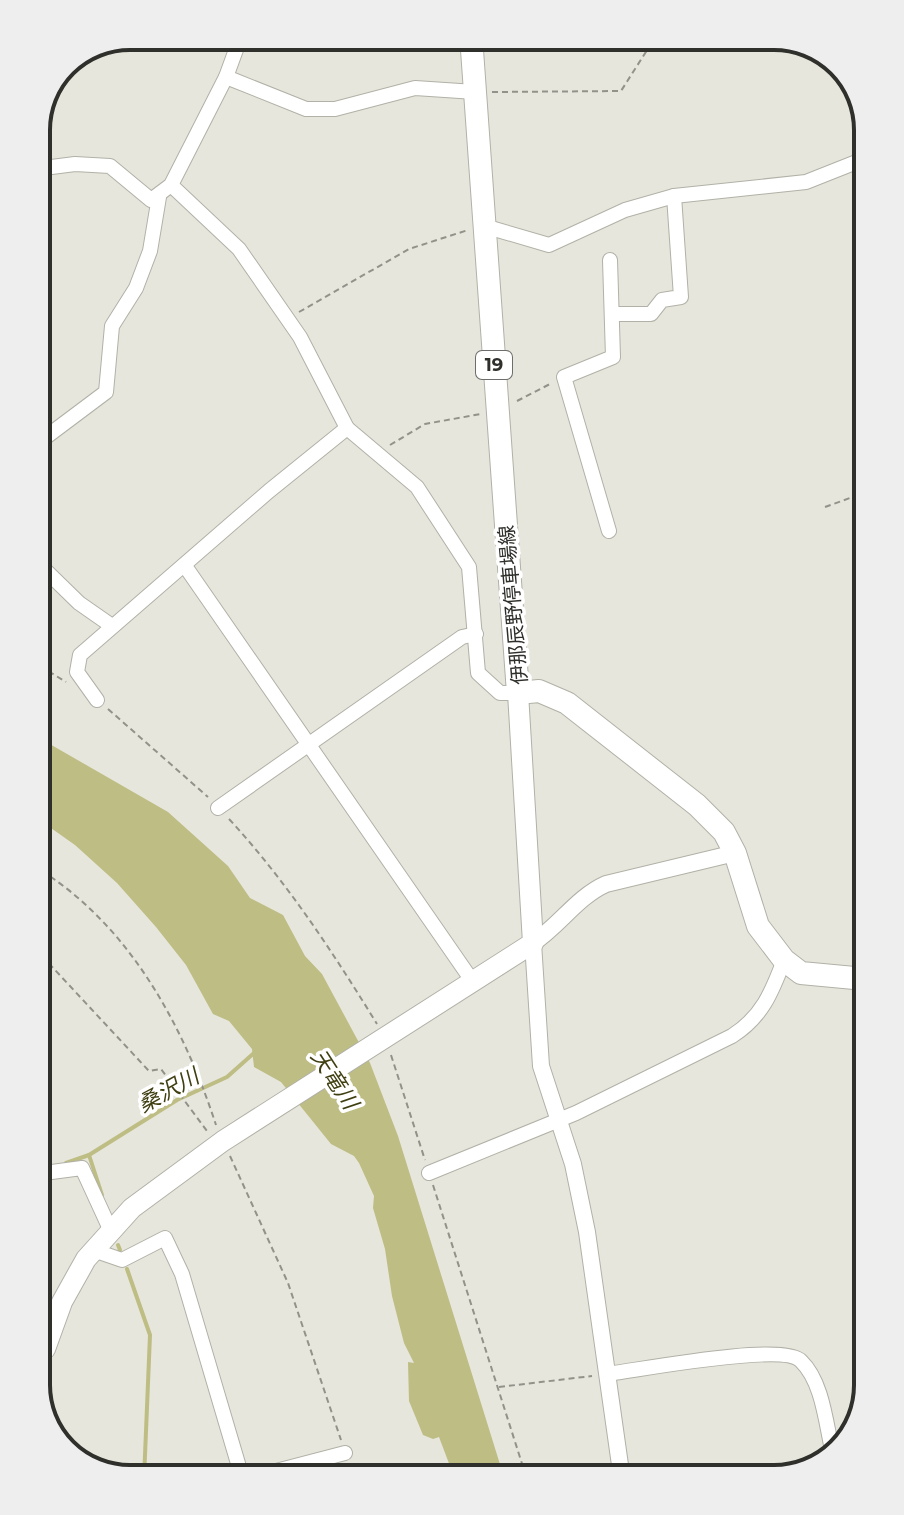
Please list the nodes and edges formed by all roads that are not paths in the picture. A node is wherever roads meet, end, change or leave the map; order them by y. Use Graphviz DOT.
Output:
graph roads {
  1 [pos="236,50"];
  2 [pos="472,50"];
  3 [pos="226,77"];
  4 [pos="475,92"];
  5 [pos="854,163"];
  6 [pos="50,167"];
  7 [pos="171,185"];
  8 [pos="674,196"];
  9 [pos="159,197"];
  10 [pos="484,226"];
  11 [pos="610,260"];
  12 [pos="613,314"];
  13 [pos="347,428"];
  14 [pos="50,434"];
  15 [pos="609,531"];
  16 [pos="185,566"];
  17 [pos="50,575"];
  18 [pos="112,626"];
  19 [pos="476,634"];
  20 [pos="518,693"];
  21 [pos="97,700"];
  22 [pos="309,745"];
  23 [pos="218,808"];
  24 [pos="735,853"];
  25 [pos="533,943"];
  26 [pos="784,960"];
  27 [pos="854,978"];
  28 [pos="473,982"];
  29 [pos="556,1121"];
  30 [pos="50,1172"];
  31 [pos="429,1173"];
  32 [pos="110,1229"];
  33 [pos="93,1250"];
  34 [pos="50,1335"];
  35 [pos="607,1374"];
  36 [pos="830,1442"];
  37 [pos="345,1453"];
  38 [pos="238,1465"];
  39 [pos="299,1465"];
  40 [pos="620,1465"];
  1 -- 3 [label="street"];
  2 -- 4 [label="main road, 伊那辰野停車場線 / 19"];
  3 -- 4 [label="street"];
  3 -- 7 [label="street"];
  4 -- 10 [label="main road, 伊那辰野停車場線 / 19"];
  5 -- 8 [label="street"];
  6 -- 9 [label="street"];
  7 -- 9 [label="street"];
  7 -- 13 [label="street"];
  8 -- 10 [label="street"];
  8 -- 12 [label="street"];
  9 -- 14 [label="street"];
  10 -- 20 [label="main road, 伊那辰野停車場線 / 19"];
  11 -- 12 [label="street"];
  12 -- 15 [label="street"];
  13 -- 16 [label="street"];
  13 -- 19 [label="street"];
  16 -- 18 [label="street"];
  16 -- 22 [label="street"];
  17 -- 18 [label="street"];
  18 -- 21 [label="street"];
  19 -- 20 [label="street"];
  19 -- 22 [label="street"];
  20 -- 24 [label="main road, 伊那辰野停車場線"];
  20 -- 25 [label="main road"];
  22 -- 23 [label="street"];
  22 -- 28 [label="street"];
  24 -- 25 [label="street"];
  24 -- 26 [label="main road, 伊那辰野停車場線"];
  25 -- 28 [label="main road"];
  25 -- 29 [label="street"];
  26 -- 27 [label="main road"];
  26 -- 29 [label="street"];
  28 -- 32 [label="main road"];
  29 -- 31 [label="street"];
  29 -- 35 [label="street"];
  30 -- 32 [label="street"];
  32 -- 33 [label="main road"];
  33 -- 34 [label="main road"];
  33 -- 38 [label="street"];
  35 -- 36 [label="street"];
  35 -- 40 [label="street"];
  37 -- 39 [label="street"];
}
